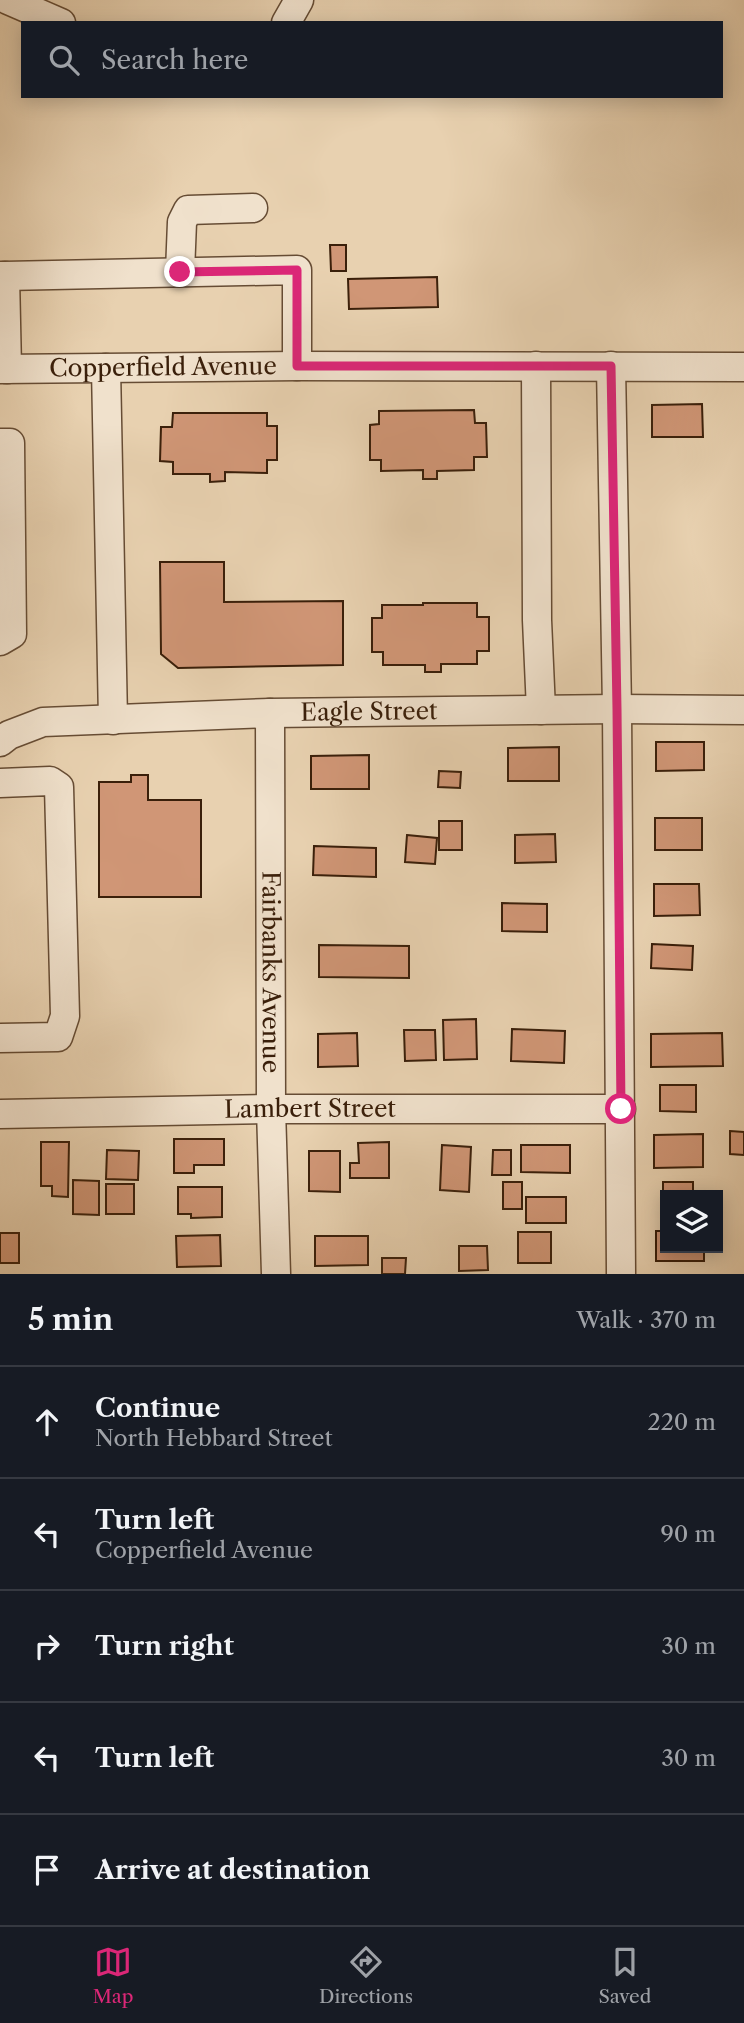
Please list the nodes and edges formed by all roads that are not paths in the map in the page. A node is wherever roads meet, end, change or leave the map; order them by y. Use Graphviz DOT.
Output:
graph roads {
  1 [pos="8,0"];
  2 [pos="299,0"];
  3 [pos="56,21"];
  4 [pos="287,21"];
  5 [pos="253,208"];
  6 [pos="180,272"];
  7 [pos="2,276"];
  8 [pos="297,366"];
  9 [pos="536,366"];
  10 [pos="611,366"];
  11 [pos="106,368"];
  12 [pos="744,368"];
  13 [pos="4,369"];
  14 [pos="0,443"];
  15 [pos="0,641"];
  16 [pos="617,709"];
  17 [pos="541,710"];
  18 [pos="744,710"];
  19 [pos="270,713"];
  20 [pos="113,720"];
  21 [pos="0,742"];
  22 [pos="0,783"];
  23 [pos="0,1038"];
  24 [pos="621,1109"];
  25 [pos="271,1110"];
  26 [pos="0,1114"];
  27 [pos="276,1274"];
  28 [pos="621,1274"];
  1 -- 3 [label="street"];
  2 -- 4 [label="street"];
  5 -- 6 [label="street"];
  6 -- 7 [label="street"];
  6 -- 8 [label="street"];
  7 -- 13 [label="street"];
  8 -- 9 [label="street, Copperfield Avenue"];
  8 -- 11 [label="street, Copperfield Avenue"];
  9 -- 10 [label="street, Copperfield Avenue"];
  9 -- 17 [label="street"];
  10 -- 12 [label="street, Copperfield Avenue"];
  10 -- 16 [label="street"];
  11 -- 13 [label="street, Copperfield Avenue"];
  11 -- 20 [label="street"];
  14 -- 15 [label="street"];
  16 -- 17 [label="street, Eagle Street"];
  16 -- 18 [label="street, Eagle Street"];
  16 -- 24 [label="street"];
  17 -- 19 [label="street, Eagle Street"];
  19 -- 20 [label="street, Eagle Street"];
  19 -- 25 [label="street, Fairbanks Avenue"];
  20 -- 21 [label="street, Eagle Street"];
  22 -- 23 [label="street"];
  24 -- 25 [label="street, Lambert Street"];
  24 -- 28 [label="street"];
  25 -- 26 [label="street, Lambert Street"];
  25 -- 27 [label="street, Fairbanks Avenue"];
}
